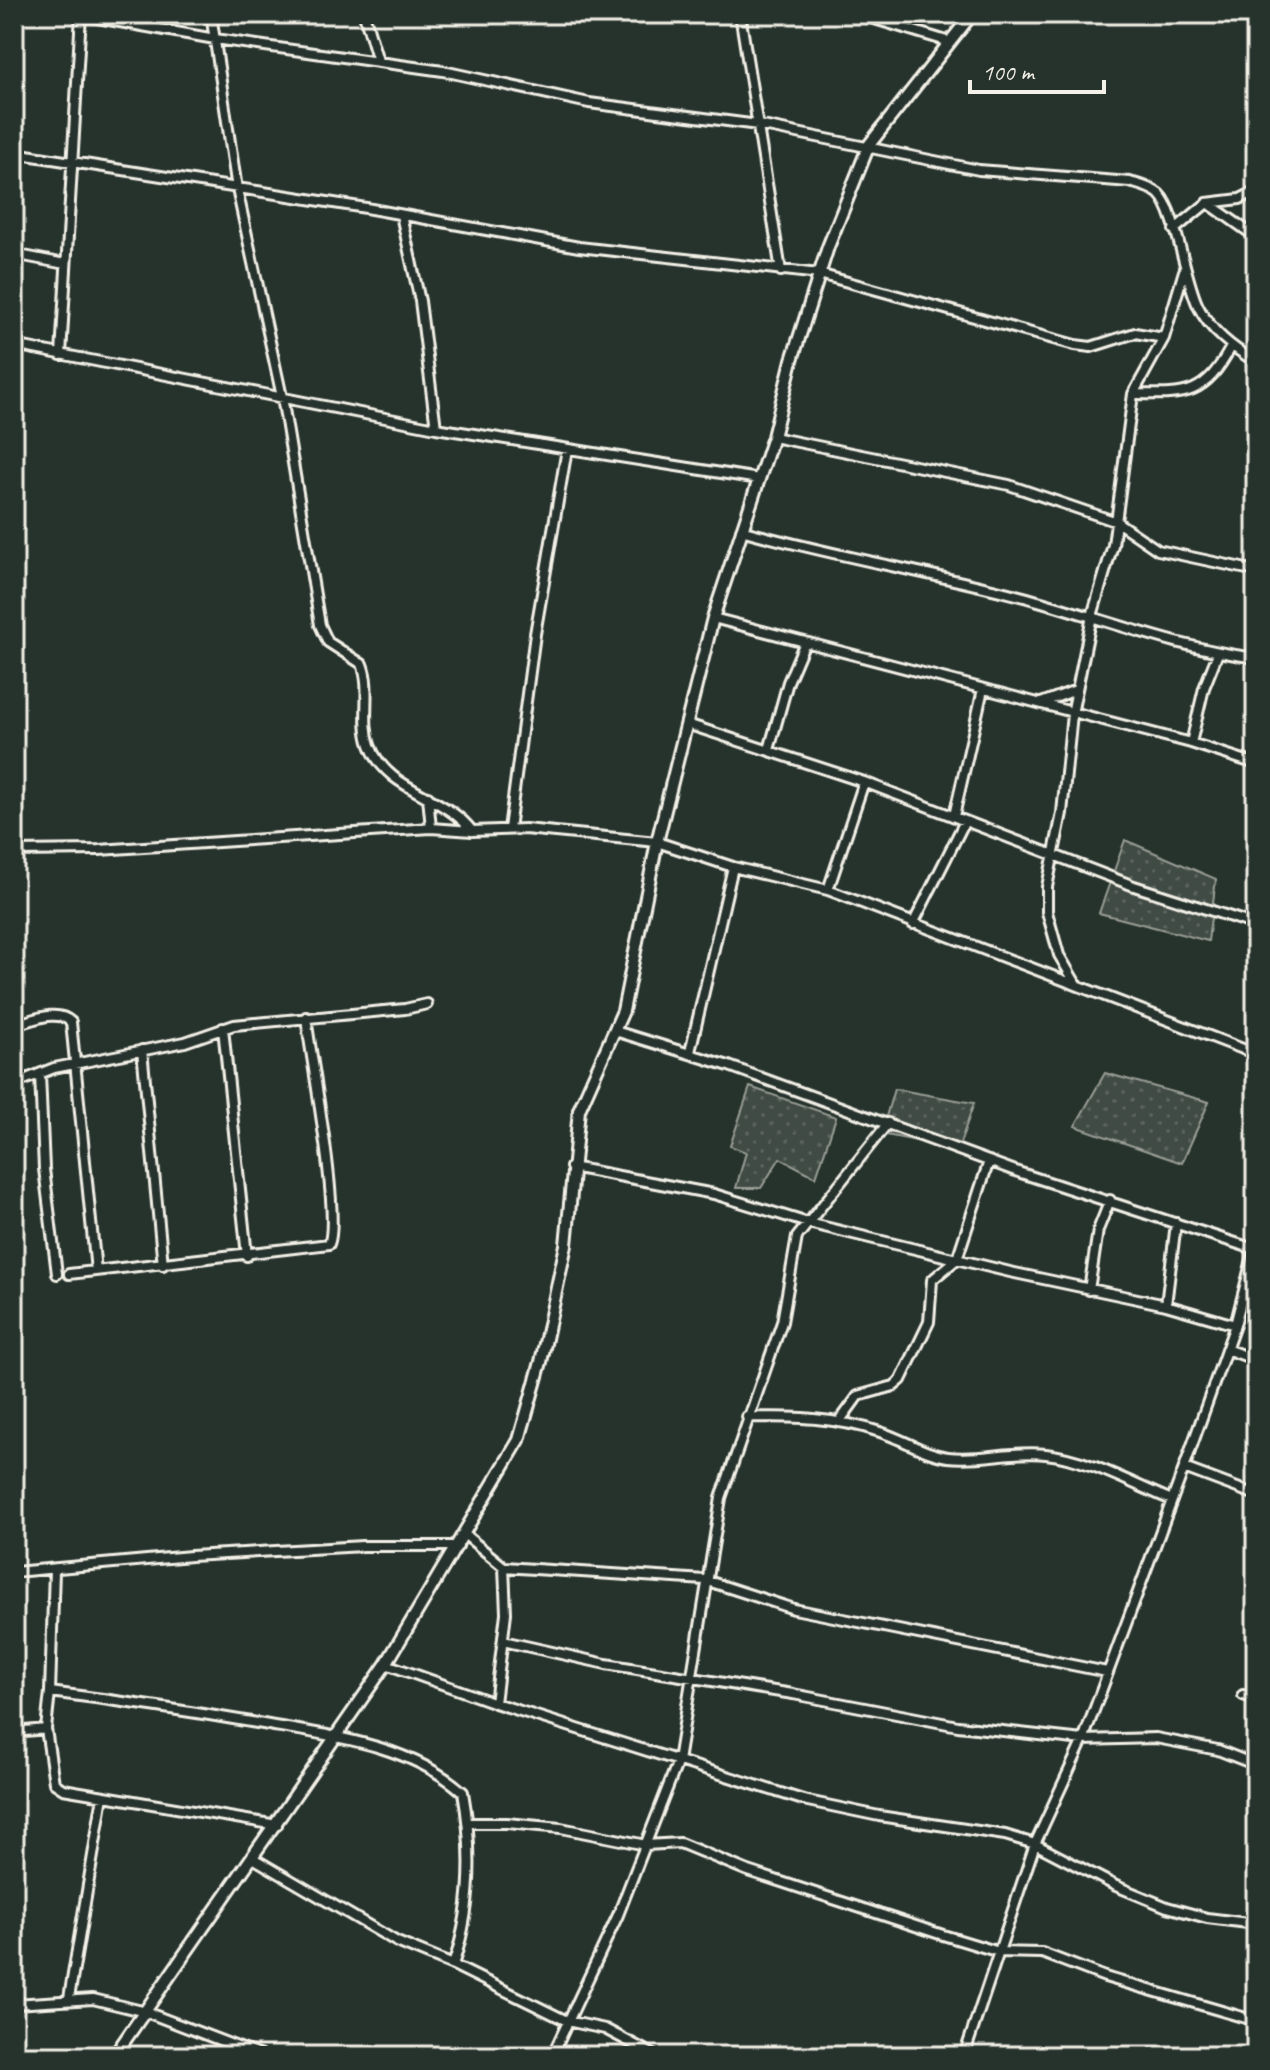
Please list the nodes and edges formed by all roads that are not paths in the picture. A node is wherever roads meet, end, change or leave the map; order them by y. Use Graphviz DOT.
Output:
graph roads {
  1 [pos="79,14"];
  2 [pos="211,14"];
  3 [pos="364,14"];
  4 [pos="740,14"];
  5 [pos="858,14"];
  6 [pos="972,14"];
  7 [pos="215,39"];
  8 [pos="950,42"];
  9 [pos="378,61"];
  10 [pos="758,125"];
  11 [pos="869,145"];
  12 [pos="14,153"];
  13 [pos="71,161"];
  14 [pos="237,189"];
  15 [pos="1256,191"];
  16 [pos="1240,199"];
  17 [pos="1207,203"];
  18 [pos="1256,203"];
  19 [pos="401,215"];
  20 [pos="1174,230"];
  21 [pos="1256,237"];
  22 [pos="14,254"];
  23 [pos="65,264"];
  24 [pos="781,271"];
  25 [pos="1184,271"];
  26 [pos="819,274"];
  27 [pos="1164,338"];
  28 [pos="14,345"];
  29 [pos="1231,347"];
  30 [pos="61,355"];
  31 [pos="1256,362"];
  32 [pos="1133,394"];
  33 [pos="282,397"];
  34 [pos="436,428"];
  35 [pos="773,437"];
  36 [pos="567,449"];
  37 [pos="759,479"];
  38 [pos="1117,522"];
  39 [pos="741,530"];
  40 [pos="1256,571"];
  41 [pos="1092,616"];
  42 [pos="713,618"];
  43 [pos="805,642"];
  44 [pos="1218,653"];
  45 [pos="1256,658"];
  46 [pos="983,689"];
  47 [pos="1076,690"];
  48 [pos="1041,703"];
  49 [pos="1072,714"];
  50 [pos="687,724"];
  51 [pos="1191,743"];
  52 [pos="769,750"];
  53 [pos="1256,764"];
  54 [pos="864,782"];
  55 [pos="428,797"];
  56 [pos="954,816"];
  57 [pos="965,821"];
  58 [pos="431,828"];
  59 [pos="509,829"];
  60 [pos="472,831"];
  61 [pos="657,842"];
  62 [pos="14,851"];
  63 [pos="1055,854"];
  64 [pos="733,867"];
  65 [pos="828,890"];
  66 [pos="913,924"];
  67 [pos="1256,925"];
  68 [pos="1076,985"];
  69 [pos="427,1004"];
  70 [pos="306,1017"];
  71 [pos="14,1025"];
  72 [pos="223,1028"];
  73 [pos="615,1031"];
  74 [pos="142,1050"];
  75 [pos="690,1052"];
  76 [pos="1256,1054"];
  77 [pos="75,1064"];
  78 [pos="40,1074"];
  79 [pos="14,1084"];
  80 [pos="888,1123"];
  81 [pos="989,1161"];
  82 [pos="571,1167"];
  83 [pos="1110,1200"];
  84 [pos="808,1223"];
  85 [pos="1176,1223"];
  86 [pos="1255,1247"];
  87 [pos="247,1256"];
  88 [pos="957,1259"];
  89 [pos="163,1265"];
  90 [pos="1253,1267"];
  91 [pos="96,1271"];
  92 [pos="57,1274"];
  93 [pos="69,1274"];
  94 [pos="1089,1290"];
  95 [pos="1166,1305"];
  96 [pos="1235,1325"];
  97 [pos="1226,1349"];
  98 [pos="1256,1360"];
  99 [pos="747,1417"];
  100 [pos="839,1422"];
  101 [pos="1184,1468"];
  102 [pos="1256,1495"];
  103 [pos="1172,1500"];
  104 [pos="464,1534"];
  105 [pos="458,1546"];
  106 [pos="504,1567"];
  107 [pos="54,1570"];
  108 [pos="14,1572"];
  109 [pos="705,1580"];
  110 [pos="503,1641"];
  111 [pos="386,1664"];
  112 [pos="1107,1672"];
  113 [pos="692,1679"];
  114 [pos="50,1692"];
  115 [pos="1243,1695"];
  116 [pos="1256,1699"];
  117 [pos="495,1703"];
  118 [pos="46,1729"];
  119 [pos="14,1732"];
  120 [pos="338,1735"];
  121 [pos="1083,1740"];
  122 [pos="678,1761"];
  123 [pos="1256,1765"];
  124 [pos="103,1796"];
  125 [pos="468,1823"];
  126 [pos="277,1825"];
  127 [pos="1035,1844"];
  128 [pos="646,1845"];
  129 [pos="253,1858"];
  130 [pos="1256,1924"];
  131 [pos="999,1952"];
  132 [pos="453,1965"];
  133 [pos="69,1998"];
  134 [pos="14,2004"];
  135 [pos="146,2012"];
  136 [pos="567,2021"];
  137 [pos="1256,2021"];
  138 [pos="114,2056"];
  139 [pos="261,2056"];
  140 [pos="552,2056"];
  141 [pos="656,2056"];
  142 [pos="964,2056"];
  1 -- 7 [label="street"];
  1 -- 13 [label="street"];
  2 -- 7 [label="street"];
  3 -- 9 [label="street"];
  4 -- 10 [label="street"];
  5 -- 8 [label="street"];
  6 -- 8 [label="street"];
  7 -- 9 [label="street"];
  7 -- 14 [label="street"];
  8 -- 11 [label="street"];
  9 -- 10 [label="street"];
  10 -- 11 [label="street"];
  10 -- 24 [label="street"];
  11 -- 20 [label="street"];
  11 -- 26 [label="street"];
  12 -- 13 [label="street"];
  13 -- 14 [label="street"];
  13 -- 23 [label="street"];
  14 -- 19 [label="street"];
  14 -- 33 [label="street"];
  15 -- 16 [label="street"];
  16 -- 17 [label="street"];
  16 -- 18 [label="street"];
  17 -- 20 [label="street"];
  17 -- 21 [label="street"];
  19 -- 24 [label="street"];
  19 -- 34 [label="street"];
  20 -- 25 [label="street"];
  22 -- 23 [label="street"];
  23 -- 30 [label="street"];
  24 -- 26 [label="street"];
  25 -- 27 [label="street"];
  25 -- 29 [label="street"];
  26 -- 27 [label="street"];
  26 -- 35 [label="street"];
  27 -- 32 [label="street"];
  28 -- 30 [label="street"];
  29 -- 31 [label="street"];
  29 -- 32 [label="street"];
  30 -- 33 [label="street"];
  32 -- 38 [label="street"];
  33 -- 34 [label="street"];
  33 -- 55 [label="street"];
  34 -- 36 [label="street"];
  35 -- 37 [label="street"];
  35 -- 38 [label="street"];
  36 -- 37 [label="street"];
  36 -- 59 [label="street"];
  37 -- 39 [label="street"];
  38 -- 40 [label="street"];
  38 -- 41 [label="street"];
  39 -- 41 [label="street"];
  39 -- 42 [label="street"];
  41 -- 44 [label="street"];
  41 -- 47 [label="street"];
  42 -- 43 [label="street"];
  42 -- 50 [label="street"];
  43 -- 46 [label="street"];
  43 -- 52 [label="street"];
  44 -- 45 [label="street"];
  44 -- 51 [label="street"];
  46 -- 48 [label="street"];
  46 -- 56 [label="street"];
  47 -- 48 [label="street"];
  47 -- 49 [label="street"];
  48 -- 49 [label="street"];
  49 -- 51 [label="street"];
  49 -- 63 [label="street"];
  50 -- 52 [label="street"];
  50 -- 61 [label="street"];
  51 -- 53 [label="street"];
  52 -- 54 [label="street"];
  54 -- 56 [label="street"];
  54 -- 65 [label="street"];
  55 -- 58 [label="street"];
  55 -- 60 [label="street"];
  56 -- 57 [label="street"];
  57 -- 63 [label="street"];
  57 -- 66 [label="street"];
  58 -- 60 [label="street"];
  58 -- 62 [label="street"];
  59 -- 60 [label="street"];
  59 -- 61 [label="street"];
  61 -- 64 [label="street"];
  61 -- 73 [label="street"];
  63 -- 67 [label="street"];
  63 -- 68 [label="street"];
  64 -- 65 [label="street"];
  64 -- 75 [label="street"];
  65 -- 66 [label="street"];
  66 -- 68 [label="street"];
  68 -- 76 [label="street"];
  69 -- 70 [label="street"];
  70 -- 72 [label="street"];
  70 -- 87 [label="street"];
  71 -- 77 [label="street"];
  72 -- 74 [label="street"];
  72 -- 87 [label="street"];
  73 -- 75 [label="street"];
  73 -- 82 [label="street"];
  74 -- 77 [label="street"];
  74 -- 89 [label="street"];
  75 -- 80 [label="street"];
  77 -- 78 [label="street"];
  77 -- 91 [label="street"];
  78 -- 79 [label="street"];
  78 -- 92 [label="street"];
  80 -- 81 [label="street"];
  80 -- 84 [label="street"];
  81 -- 83 [label="street"];
  81 -- 88 [label="street"];
  82 -- 84 [label="street"];
  82 -- 104 [label="street"];
  83 -- 85 [label="street"];
  83 -- 94 [label="street"];
  84 -- 88 [label="street"];
  84 -- 99 [label="street"];
  85 -- 86 [label="street"];
  85 -- 95 [label="street"];
  86 -- 90 [label="street"];
  87 -- 89 [label="street"];
  88 -- 94 [label="street"];
  88 -- 100 [label="street"];
  89 -- 91 [label="street"];
  90 -- 96 [label="street"];
  91 -- 93 [label="street"];
  94 -- 95 [label="street"];
  95 -- 96 [label="street"];
  96 -- 97 [label="street"];
  97 -- 98 [label="street"];
  97 -- 101 [label="street"];
  99 -- 100 [label="street"];
  99 -- 109 [label="street"];
  100 -- 103 [label="street"];
  101 -- 102 [label="street"];
  101 -- 103 [label="street"];
  103 -- 112 [label="street"];
  104 -- 105 [label="street"];
  104 -- 106 [label="street"];
  105 -- 107 [label="street"];
  105 -- 111 [label="street"];
  106 -- 109 [label="street"];
  106 -- 110 [label="street"];
  107 -- 108 [label="street"];
  107 -- 114 [label="street"];
  109 -- 112 [label="street"];
  109 -- 113 [label="street"];
  110 -- 113 [label="street"];
  110 -- 117 [label="street"];
  111 -- 117 [label="street"];
  111 -- 120 [label="street"];
  112 -- 121 [label="street"];
  113 -- 121 [label="street"];
  113 -- 122 [label="street"];
  114 -- 118 [label="street"];
  114 -- 120 [label="street"];
  115 -- 116 [label="street"];
  117 -- 122 [label="street"];
  118 -- 119 [label="street"];
  118 -- 124 [label="street"];
  120 -- 125 [label="street"];
  120 -- 126 [label="street"];
  121 -- 123 [label="street"];
  121 -- 127 [label="street"];
  122 -- 127 [label="street"];
  122 -- 128 [label="street"];
  124 -- 126 [label="street"];
  124 -- 133 [label="street"];
  125 -- 128 [label="street"];
  125 -- 132 [label="street"];
  126 -- 129 [label="street"];
  127 -- 130 [label="street"];
  127 -- 131 [label="street"];
  128 -- 131 [label="street"];
  128 -- 136 [label="street"];
  129 -- 132 [label="street"];
  129 -- 135 [label="street"];
  131 -- 137 [label="street"];
  131 -- 142 [label="street"];
  132 -- 136 [label="street"];
  133 -- 134 [label="street"];
  133 -- 135 [label="street"];
  135 -- 138 [label="street"];
  135 -- 139 [label="street"];
  136 -- 140 [label="street"];
  136 -- 141 [label="street"];
}
